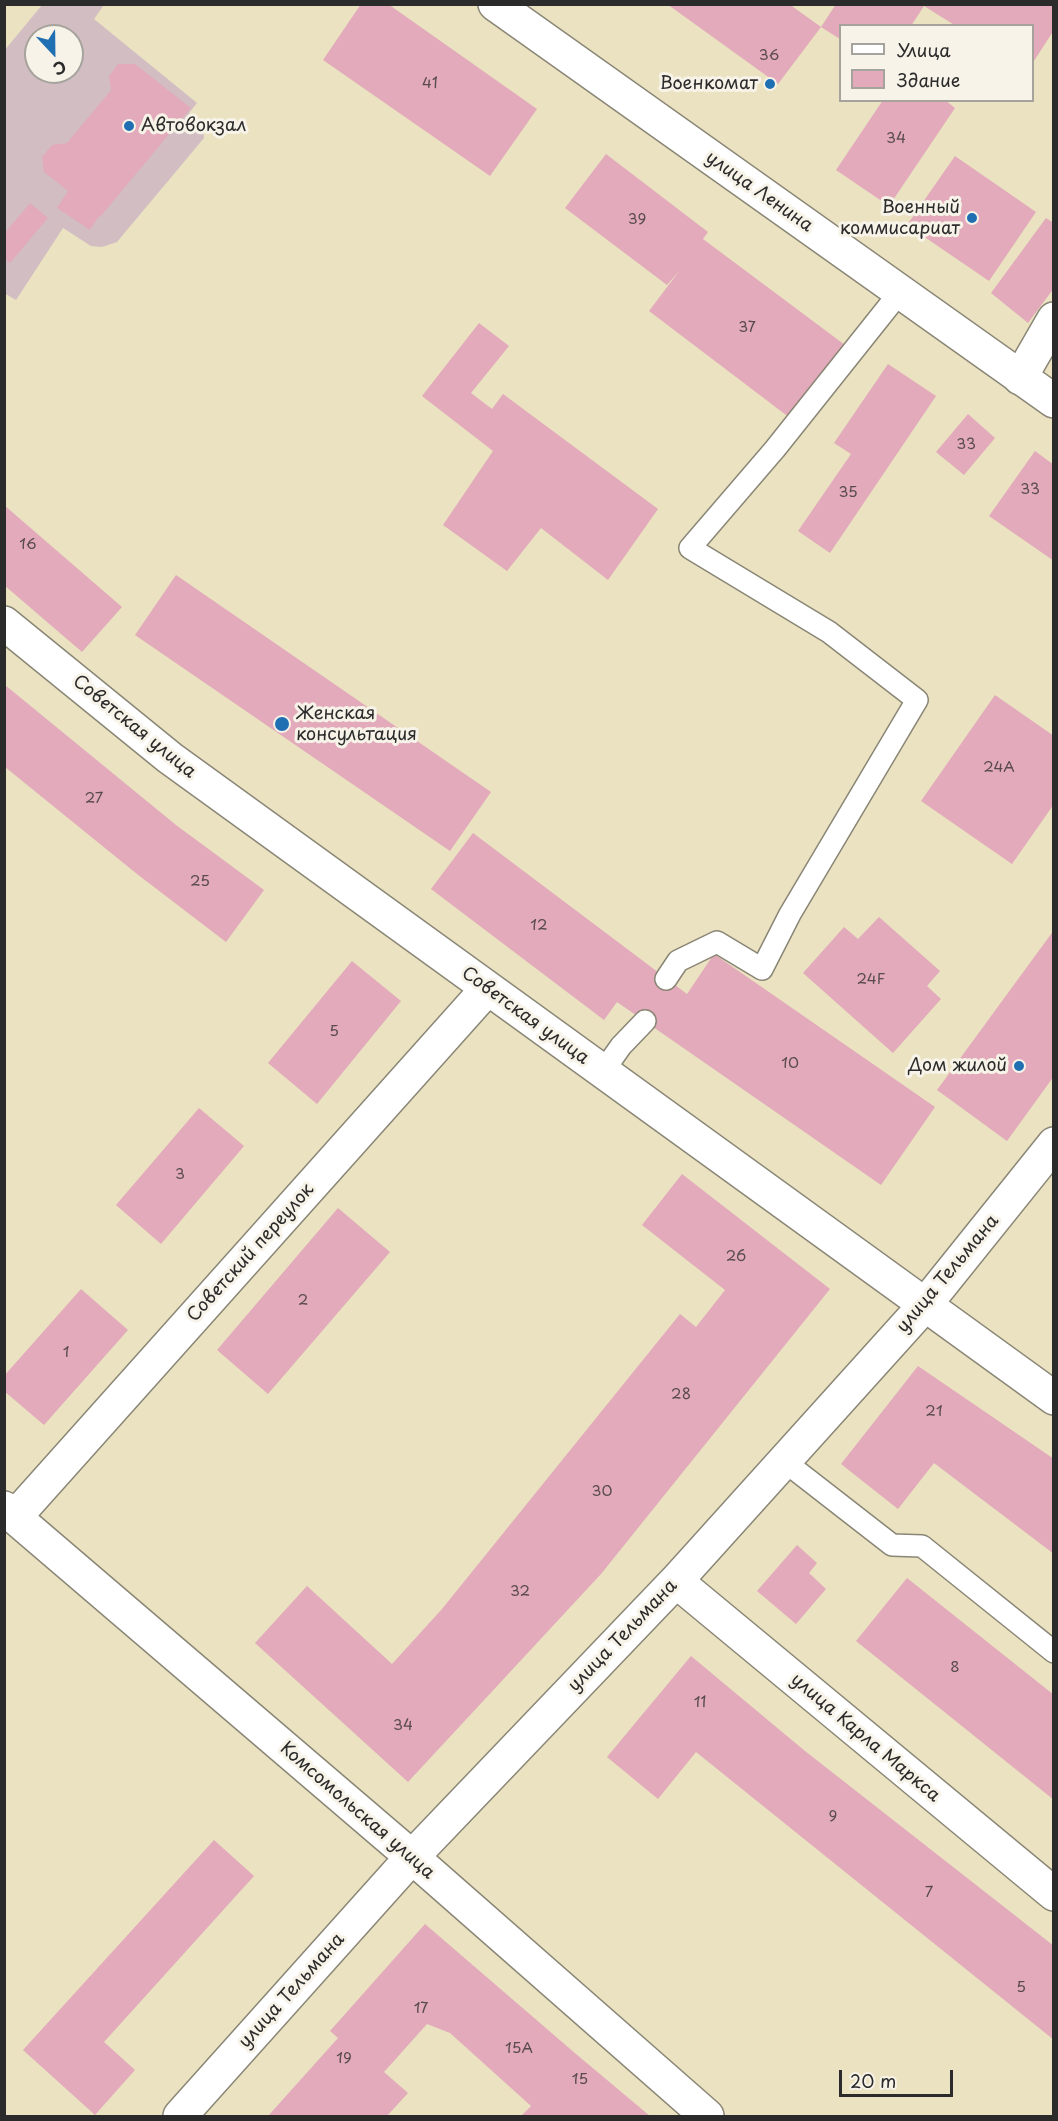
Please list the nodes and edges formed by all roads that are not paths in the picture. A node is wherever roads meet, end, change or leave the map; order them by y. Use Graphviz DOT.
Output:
graph roads {
  1 [pos="495,4"];
  2 [pos="900,292"];
  3 [pos="1053,319"];
  4 [pos="1020,378"];
  5 [pos="1053,401"];
  6 [pos="4,623"];
  7 [pos="666,979"];
  8 [pos="488,989"];
  9 [pos="645,1022"];
  10 [pos="602,1073"];
  11 [pos="1053,1144"];
  12 [pos="924,1306"];
  13 [pos="1053,1398"];
  14 [pos="784,1461"];
  15 [pos="10,1513"];
  16 [pos="676,1581"];
  17 [pos="1053,1652"];
  18 [pos="412,1857"];
  19 [pos="1053,1894"];
  20 [pos="180,2116"];
  21 [pos="708,2116"];
  1 -- 2 [label="street, улица Ленина"];
  2 -- 4 [label="street, улица Ленина"];
  2 -- 7 [label="lane"];
  3 -- 4 [label="street"];
  4 -- 5 [label="street, улица Ленина"];
  6 -- 8 [label="street, Советская улица"];
  8 -- 10 [label="street, Советская улица"];
  8 -- 15 [label="street, Советский переулок"];
  9 -- 10 [label="lane"];
  10 -- 12 [label="street, Советская улица"];
  11 -- 12 [label="street, улица Тельмана"];
  12 -- 13 [label="street, Советская улица"];
  12 -- 14 [label="street, улица Тельмана"];
  14 -- 16 [label="street, улица Тельмана"];
  14 -- 17 [label="lane"];
  15 -- 18 [label="street, Комсомольская улица"];
  16 -- 18 [label="street, улица Тельмана"];
  16 -- 19 [label="street, улица Карла Маркса"];
  18 -- 20 [label="street, улица Тельмана"];
  18 -- 21 [label="street, Комсомольская улица"];
}
